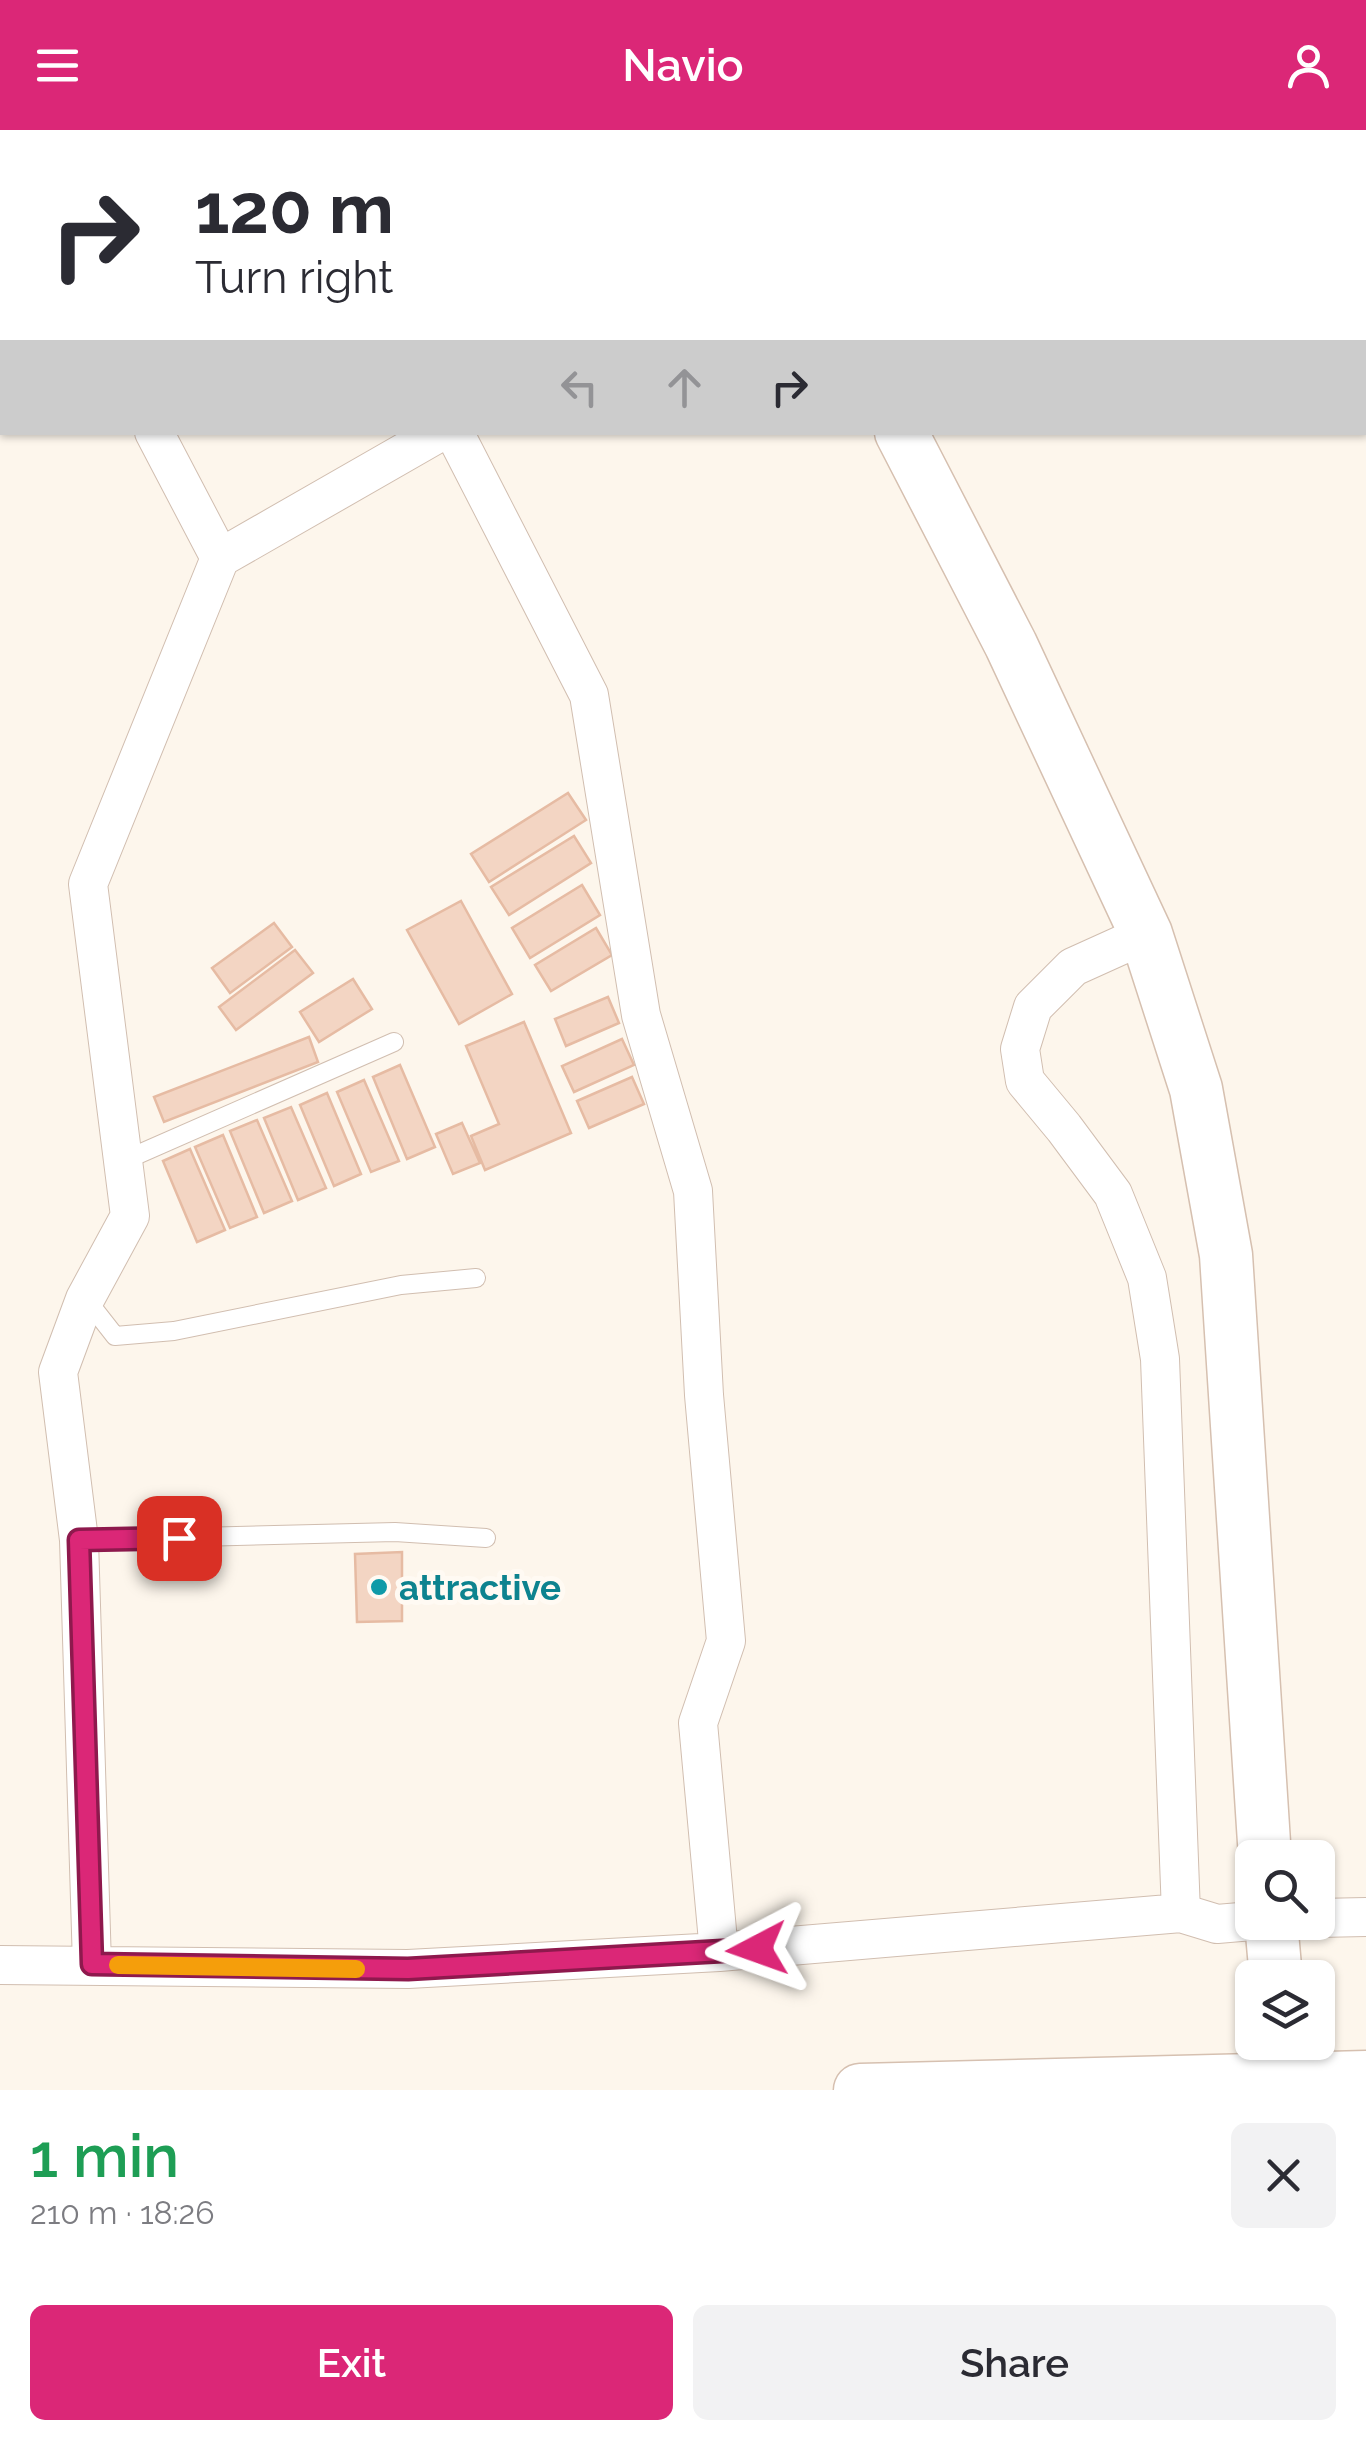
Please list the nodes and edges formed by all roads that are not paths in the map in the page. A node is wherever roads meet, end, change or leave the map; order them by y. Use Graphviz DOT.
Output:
graph roads {
  1 [pos="156,435"];
  2 [pos="435,435"];
  3 [pos="456,435"];
  4 [pos="903,435"];
  5 [pos="220,558"];
  6 [pos="1146,934"];
  7 [pos="394,1042"];
  8 [pos="123,1160"];
  9 [pos="476,1278"];
  10 [pos="85,1299"];
  11 [pos="486,1538"];
  12 [pos="79,1540"];
  13 [pos="1264,1840"];
  14 [pos="1181,1913"];
  15 [pos="1366,1917"];
  16 [pos="1335,1918"];
  17 [pos="1235,1922"];
  18 [pos="719,1952"];
  19 [pos="92,1964"];
  20 [pos="0,1965"];
  21 [pos="1287,2070"];
  22 [pos="1366,2077"];
  23 [pos="860,2090"];
  1 -- 5 [label="street"];
  2 -- 5 [label="street"];
  3 -- 18 [label="street"];
  4 -- 6 [label="street"];
  5 -- 8 [label="street"];
  6 -- 13 [label="street"];
  6 -- 14 [label="street"];
  7 -- 8 [label="lane"];
  8 -- 10 [label="street"];
  9 -- 10 [label="lane"];
  10 -- 12 [label="street"];
  11 -- 12 [label="lane"];
  12 -- 19 [label="street"];
  14 -- 17 [label="street"];
  14 -- 18 [label="street"];
  15 -- 16 [label="street"];
  18 -- 19 [label="street"];
  19 -- 20 [label="street"];
  21 -- 22 [label="street"];
  21 -- 23 [label="street"];
}
